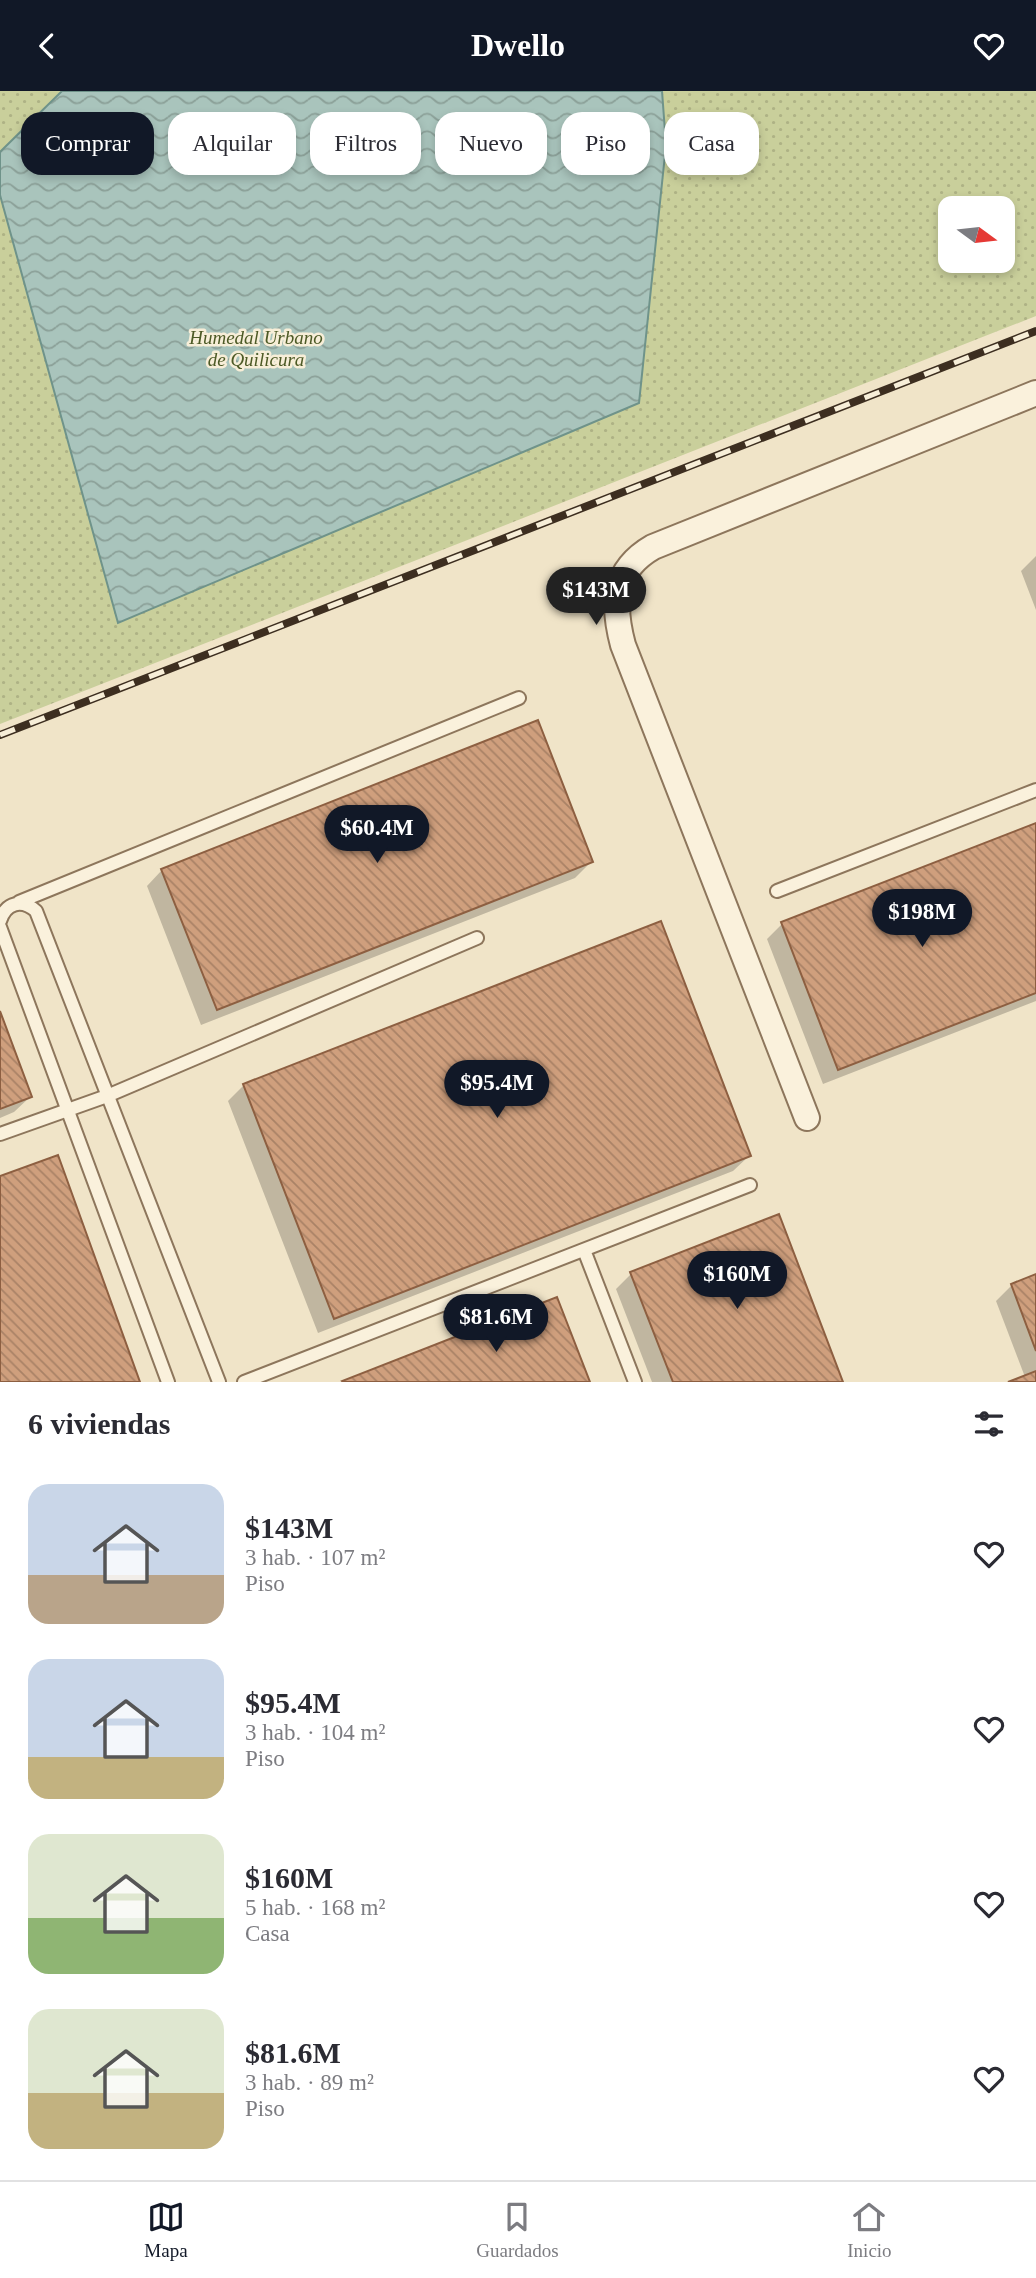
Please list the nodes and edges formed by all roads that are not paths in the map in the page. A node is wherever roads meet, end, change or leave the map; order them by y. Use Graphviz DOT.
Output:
graph roads {
  1 [pos="1036,393"];
  2 [pos="519,698"];
  3 [pos="1036,790"];
  4 [pos="777,891"];
  5 [pos="19,902"];
  6 [pos="1,919"];
  7 [pos="477,938"];
  8 [pos="107,1096"];
  9 [pos="68,1111"];
  10 [pos="807,1118"];
  11 [pos="0,1134"];
  12 [pos="750,1185"];
  13 [pos="584,1249"];
  14 [pos="278,1369"];
  15 [pos="168,1382"];
  16 [pos="219,1382"];
  17 [pos="244,1382"];
  18 [pos="282,1382"];
  19 [pos="635,1382"];
  1 -- 10 [label="street"];
  2 -- 5 [label="lane"];
  3 -- 4 [label="lane"];
  5 -- 6 [label="lane"];
  5 -- 8 [label="lane"];
  6 -- 9 [label="lane"];
  7 -- 8 [label="lane"];
  8 -- 9 [label="lane"];
  8 -- 16 [label="lane"];
  9 -- 11 [label="lane"];
  9 -- 15 [label="lane"];
  12 -- 13 [label="lane"];
  13 -- 14 [label="lane"];
  13 -- 19 [label="lane"];
  14 -- 17 [label="lane"];
  14 -- 18 [label="lane"];
}
